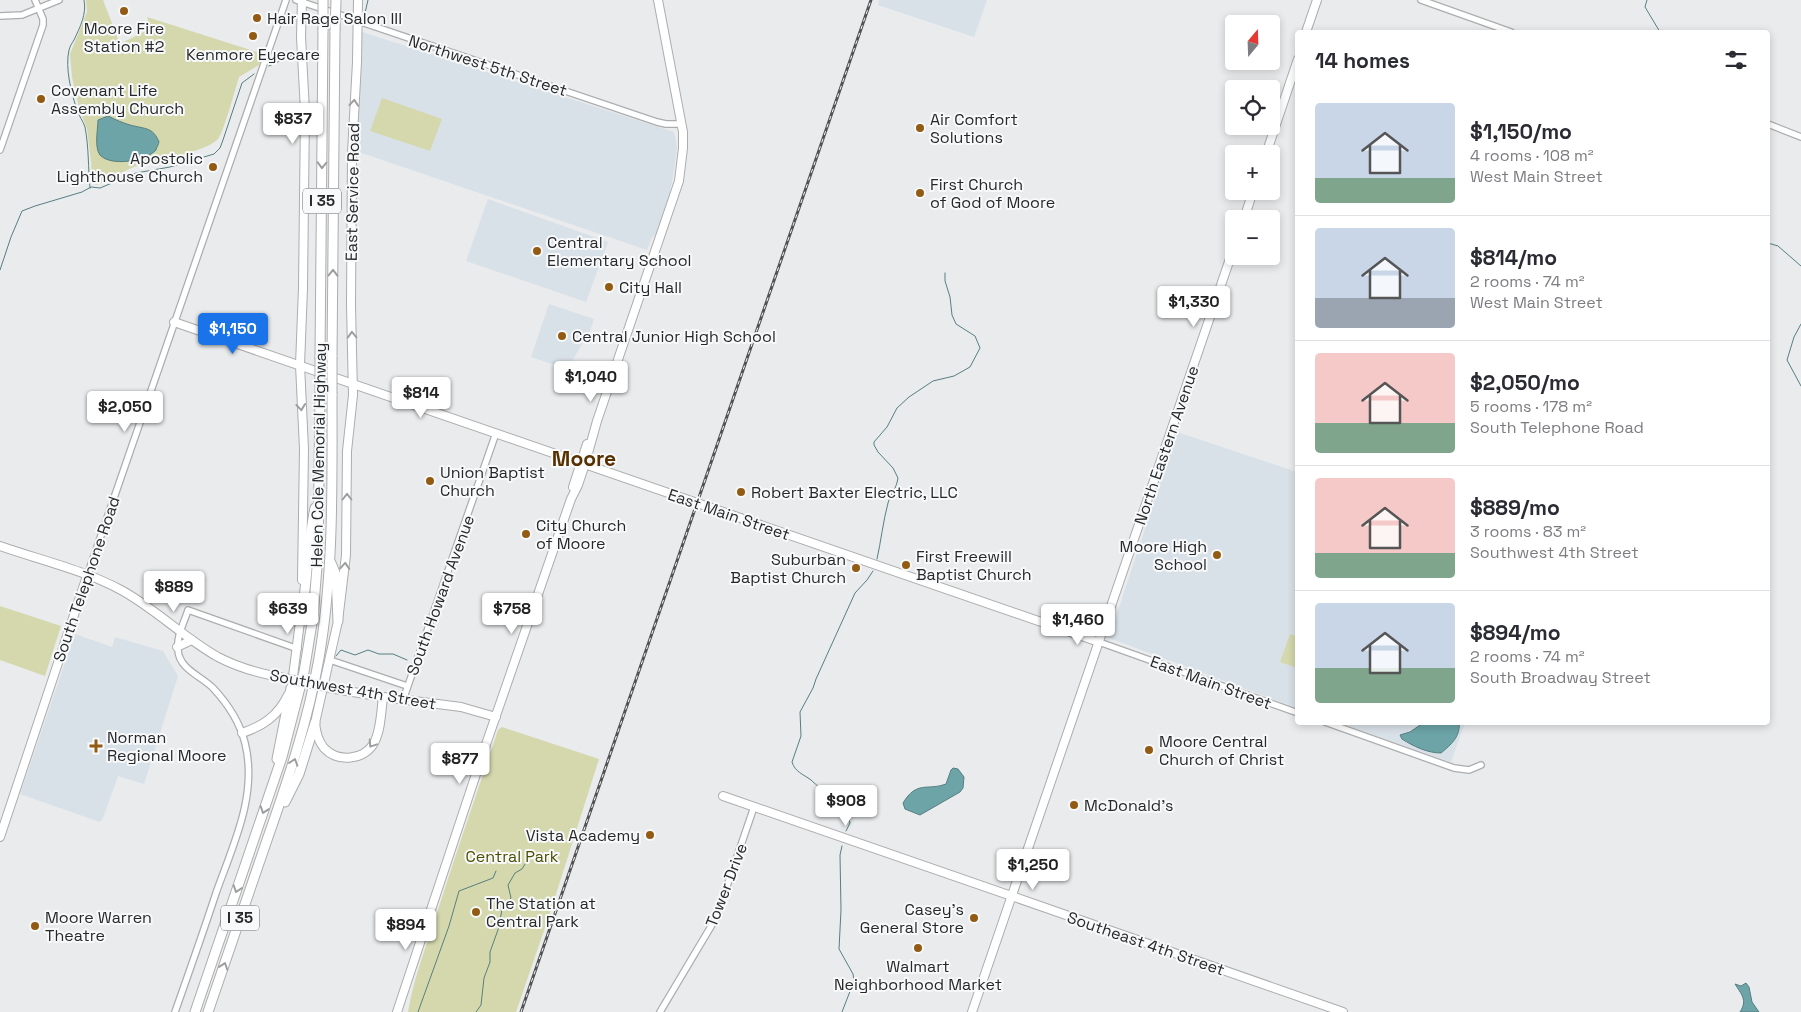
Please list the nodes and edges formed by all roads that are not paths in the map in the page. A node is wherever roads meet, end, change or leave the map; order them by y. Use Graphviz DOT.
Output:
graph roads {
  1 [pos="35,0"];
  2 [pos="59,0"];
  3 [pos="286,0"];
  4 [pos="323,0"];
  5 [pos="336,0"];
  6 [pos="358,0"];
  7 [pos="658,0"];
  8 [pos="1317,0"];
  9 [pos="1421,0"];
  10 [pos="300,1"];
  11 [pos="38,9"];
  12 [pos="0,16"];
  13 [pos="357,22"];
  14 [pos="1307,30"];
  15 [pos="1505,30"];
  16 [pos="1295,68"];
  17 [pos="681,124"];
  18 [pos="1770,125"];
  19 [pos="1801,136"];
  20 [pos="1269,145"];
  21 [pos="0,150"];
  22 [pos="1228,265"];
  23 [pos="174,322"];
  24 [pos="300,366"];
  25 [pos="353,384"];
  26 [pos="496,433"];
  27 [pos="583,463"];
  28 [pos="319,490"];
  29 [pos="0,546"];
  30 [pos="330,561"];
  31 [pos="87,576"];
  32 [pos="301,618"];
  33 [pos="338,622"];
  34 [pos="181,632"];
  35 [pos="192,640"];
  36 [pos="1099,642"];
  37 [pos="177,647"];
  38 [pos="298,648"];
  39 [pos="330,660"];
  40 [pos="407,686"];
  41 [pos="291,688"];
  42 [pos="383,697"];
  43 [pos="403,700"];
  44 [pos="1295,712"];
  45 [pos="496,717"];
  46 [pos="316,723"];
  47 [pos="1333,725"];
  48 [pos="242,733"];
  49 [pos="1481,765"];
  50 [pos="275,777"];
  51 [pos="723,796"];
  52 [pos="754,807"];
  53 [pos="272,825"];
  54 [pos="0,837"];
  55 [pos="1012,896"];
  56 [pos="175,1012"];
  57 [pos="195,1012"];
  58 [pos="208,1012"];
  59 [pos="397,1012"];
  60 [pos="660,1012"];
  61 [pos="972,1012"];
  62 [pos="1343,1012"];
  1 -- 11 [label="street"];
  2 -- 11 [label="street"];
  3 -- 23 [label="street, South Telephone Road"];
  4 -- 28 [label="highway, Helen Cole Memorial Highway / I 35, one-way, bridge"];
  30 -- 5 [label="highway, Helen Cole Memorial Highway / I 35, one-way, bridge"];
  6 -- 13 [label="main road, East Service Road"];
  7 -- 17 [label="main road"];
  8 -- 14 [label="main road"];
  9 -- 15 [label="street"];
  10 -- 13 [label="street, Northwest 5th Street"];
  10 -- 24 [label="main road"];
  11 -- 12 [label="street"];
  11 -- 21 [label="street"];
  13 -- 17 [label="street, Northwest 5th Street"];
  25 -- 13 [label="main road, East Service Road, one-way"];
  16 -- 20 [label="main road"];
  17 -- 27 [label="main road"];
  18 -- 19 [label="street"];
  22 -- 36 [label="main road, North Eastern Avenue"];
  23 -- 24 [label="main road, East Main Street"];
  23 -- 31 [label="street, South Telephone Road"];
  24 -- 25 [label="main road, East Main Street"];
  24 -- 32 [label="main road, one-way"];
  25 -- 26 [label="main road, East Main Street"];
  33 -- 25 [label="main road, East Service Road, one-way"];
  26 -- 27 [label="main road, East Main Street"];
  26 -- 40 [label="street, South Howard Avenue"];
  27 -- 36 [label="main road, East Main Street"];
  27 -- 45 [label="main road"];
  28 -- 32 [label="highway"];
  28 -- 50 [label="highway, Helen Cole Memorial Highway / I 35"];
  29 -- 31 [label="main road, Southwest 4th Street"];
  30 -- 33 [label="highway"];
  53 -- 30 [label="highway, Helen Cole Memorial Highway / I 35, one-way"];
  31 -- 34 [label="main road, Southwest 4th Street"];
  31 -- 54 [label="main road, South Telephone Road"];
  32 -- 38 [label="main road"];
  33 -- 39 [label="main road, East Service Road"];
  34 -- 35 [label="main road, Southwest 4th Street"];
  34 -- 37 [label="street"];
  34 -- 38 [label="street"];
  35 -- 37 [label="main road"];
  35 -- 42 [label="main road, Southwest 4th Street, bridge"];
  36 -- 44 [label="street, East Main Street"];
  36 -- 55 [label="main road, North Eastern Avenue"];
  37 -- 48 [label="street"];
  38 -- 41 [label="main road"];
  39 -- 40 [label="street"];
  39 -- 46 [label="main road, East Service Road"];
  40 -- 43 [label="street, South Howard Avenue"];
  41 -- 48 [label="main road"];
  41 -- 50 [label="highway"];
  42 -- 43 [label="main road, Southwest 4th Street"];
  42 -- 46 [label="main road, one-way"];
  43 -- 45 [label="main road, Southwest 4th Street"];
  45 -- 59 [label="main road"];
  46 -- 53 [label="highway"];
  47 -- 49 [label="street"];
  48 -- 56 [label="street"];
  50 -- 57 [label="highway, Helen Cole Memorial Highway / I 35, one-way"];
  51 -- 52 [label="main road, Southeast 4th Street"];
  52 -- 55 [label="main road, Southeast 4th Street"];
  52 -- 60 [label="street, Tower Drive"];
  58 -- 53 [label="highway, Helen Cole Memorial Highway / I 35, one-way"];
  55 -- 61 [label="main road, North Eastern Avenue"];
  55 -- 62 [label="main road, Southeast 4th Street"];
}
